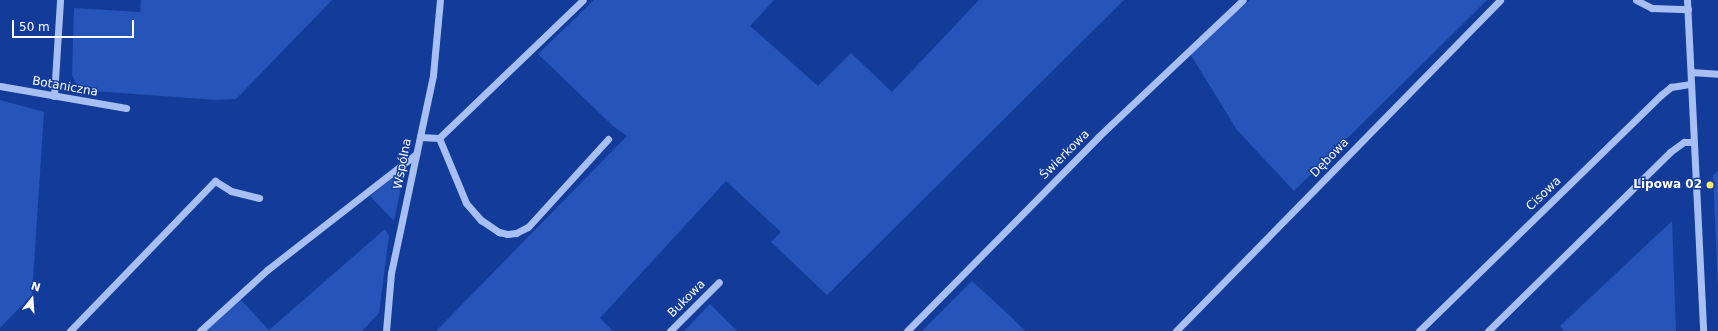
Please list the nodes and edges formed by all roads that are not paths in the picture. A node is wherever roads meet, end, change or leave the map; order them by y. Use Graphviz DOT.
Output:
graph roads {
  1 [pos="60,0"];
  2 [pos="440,0"];
  3 [pos="583,0"];
  4 [pos="1243,0"];
  5 [pos="1500,0"];
  6 [pos="1636,0"];
  7 [pos="1687,0"];
  8 [pos="1688,9"];
  9 [pos="1691,72"];
  10 [pos="1718,74"];
  11 [pos="1691,84"];
  12 [pos="0,86"];
  13 [pos="54,96"];
  14 [pos="126,108"];
  15 [pos="420,137"];
  16 [pos="439,138"];
  17 [pos="608,139"];
  18 [pos="1693,142"];
  19 [pos="416,154"];
  20 [pos="259,198"];
  21 [pos="719,282"];
  22 [pos="70,331"];
  23 [pos="200,331"];
  24 [pos="386,331"];
  25 [pos="670,331"];
  26 [pos="907,331"];
  27 [pos="1176,331"];
  28 [pos="1419,331"];
  29 [pos="1488,331"];
  30 [pos="1703,331"];
  1 -- 13 [label="street"];
  2 -- 15 [label="street, Wspólna"];
  3 -- 16 [label="street"];
  4 -- 26 [label="street, Świerkowa"];
  5 -- 27 [label="street, Dębowa"];
  6 -- 8 [label="street"];
  7 -- 8 [label="street"];
  8 -- 9 [label="street"];
  9 -- 10 [label="street"];
  9 -- 11 [label="street"];
  11 -- 18 [label="street"];
  11 -- 28 [label="street, Cisowa"];
  12 -- 13 [label="street, Botaniczna"];
  13 -- 14 [label="street, Botaniczna"];
  15 -- 16 [label="street"];
  15 -- 19 [label="street, Wspólna"];
  16 -- 17 [label="street"];
  18 -- 29 [label="street"];
  18 -- 30 [label="street"];
  19 -- 23 [label="street"];
  19 -- 24 [label="street, Wspólna"];
  20 -- 22 [label="street"];
  21 -- 25 [label="street, Bukowa"];
}
